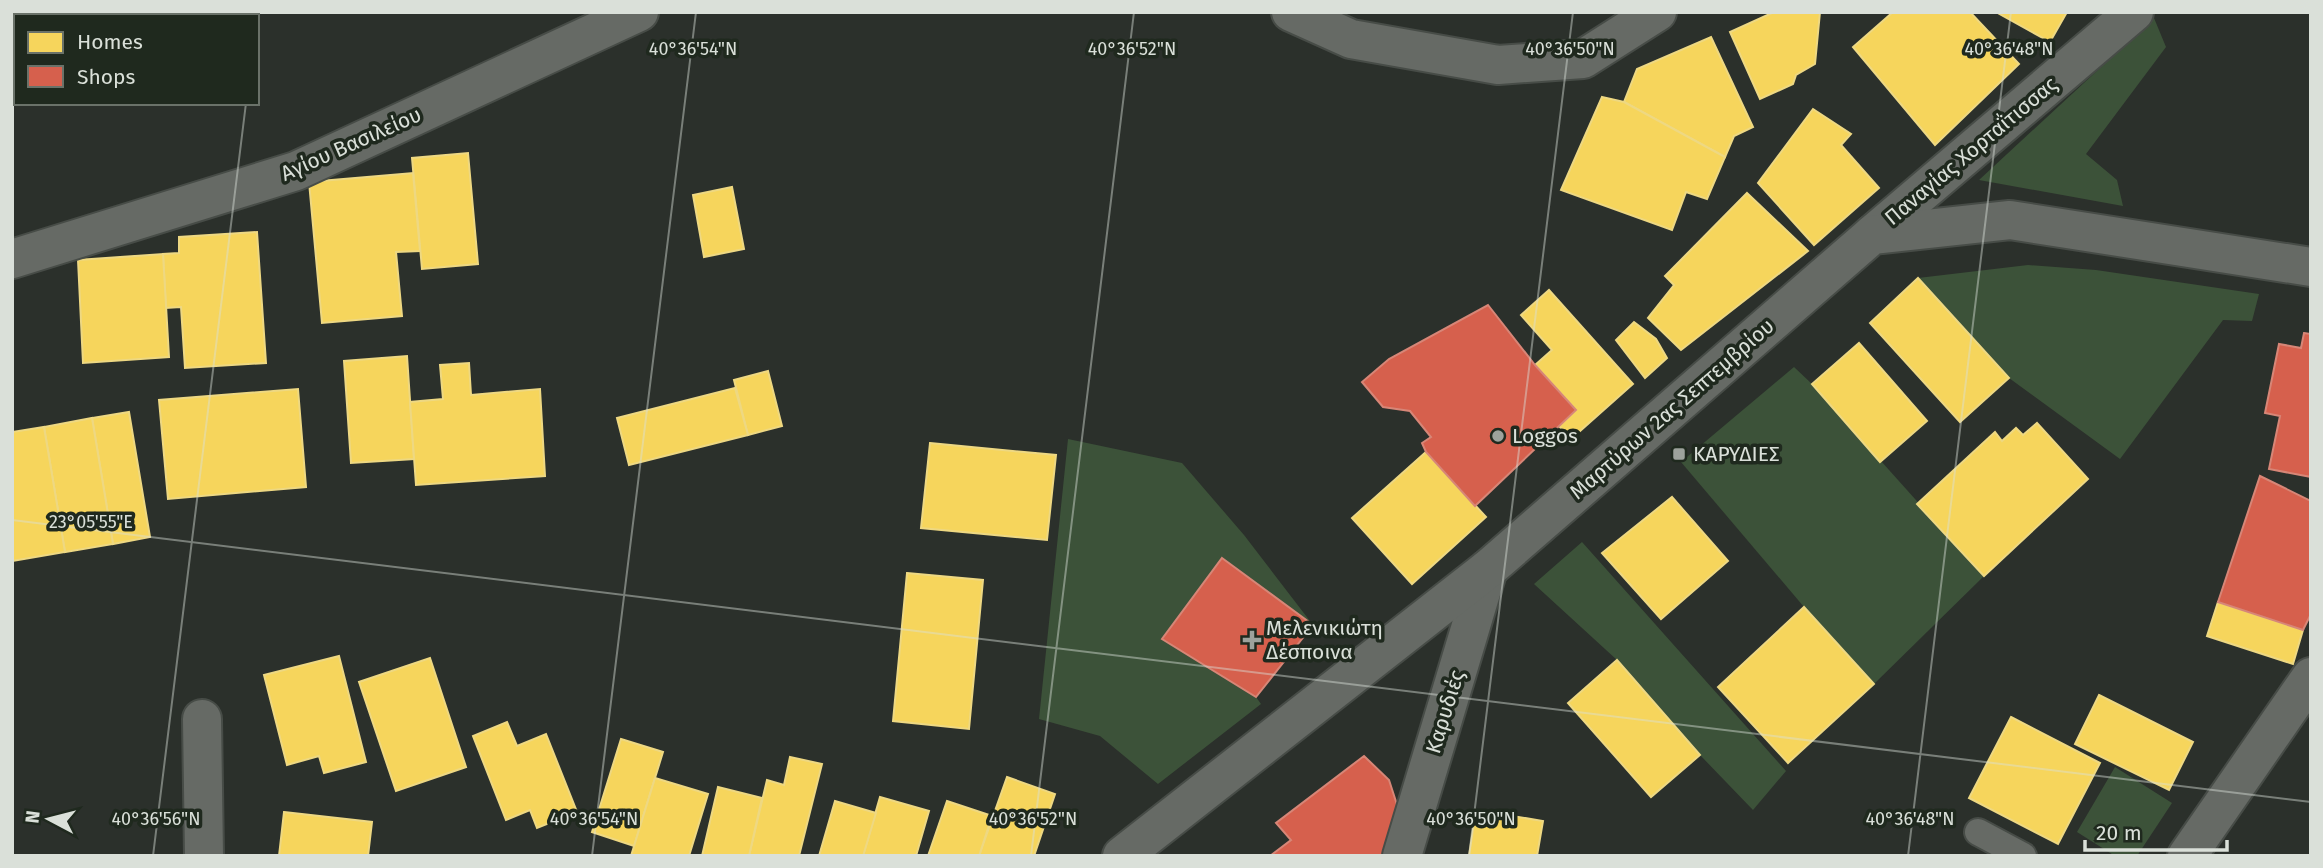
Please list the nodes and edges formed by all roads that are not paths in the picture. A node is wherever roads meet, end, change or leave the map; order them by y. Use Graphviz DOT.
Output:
graph roads {
  1 [pos="639,12"];
  2 [pos="1291,12"];
  3 [pos="1657,12"];
  4 [pos="2134,12"];
  5 [pos="592,22"];
  6 [pos="1872,235"];
  7 [pos="12,259"];
  8 [pos="2311,267"];
  9 [pos="1488,569"];
  10 [pos="2311,677"];
  11 [pos="202,719"];
  12 [pos="1978,832"];
  13 [pos="204,856"];
  14 [pos="1122,856"];
  15 [pos="1402,856"];
  16 [pos="2023,856"];
  17 [pos="2187,856"];
  1 -- 5 [label="street, Αγίου Βασιλείου"];
  2 -- 3 [label="street"];
  4 -- 6 [label="street, Παναγίας Χορταΐτισσας"];
  5 -- 7 [label="street, Αγίου Βασιλείου"];
  6 -- 8 [label="street"];
  6 -- 9 [label="street, Μαρτύρων 2ας Σεπτεμβρίου"];
  9 -- 14 [label="street, Μαρτύρων 2ας Σεπτεμβρίου"];
  9 -- 15 [label="street, Καρυδιές"];
  10 -- 17 [label="street"];
  11 -- 13 [label="street"];
  12 -- 16 [label="lane"];
}
